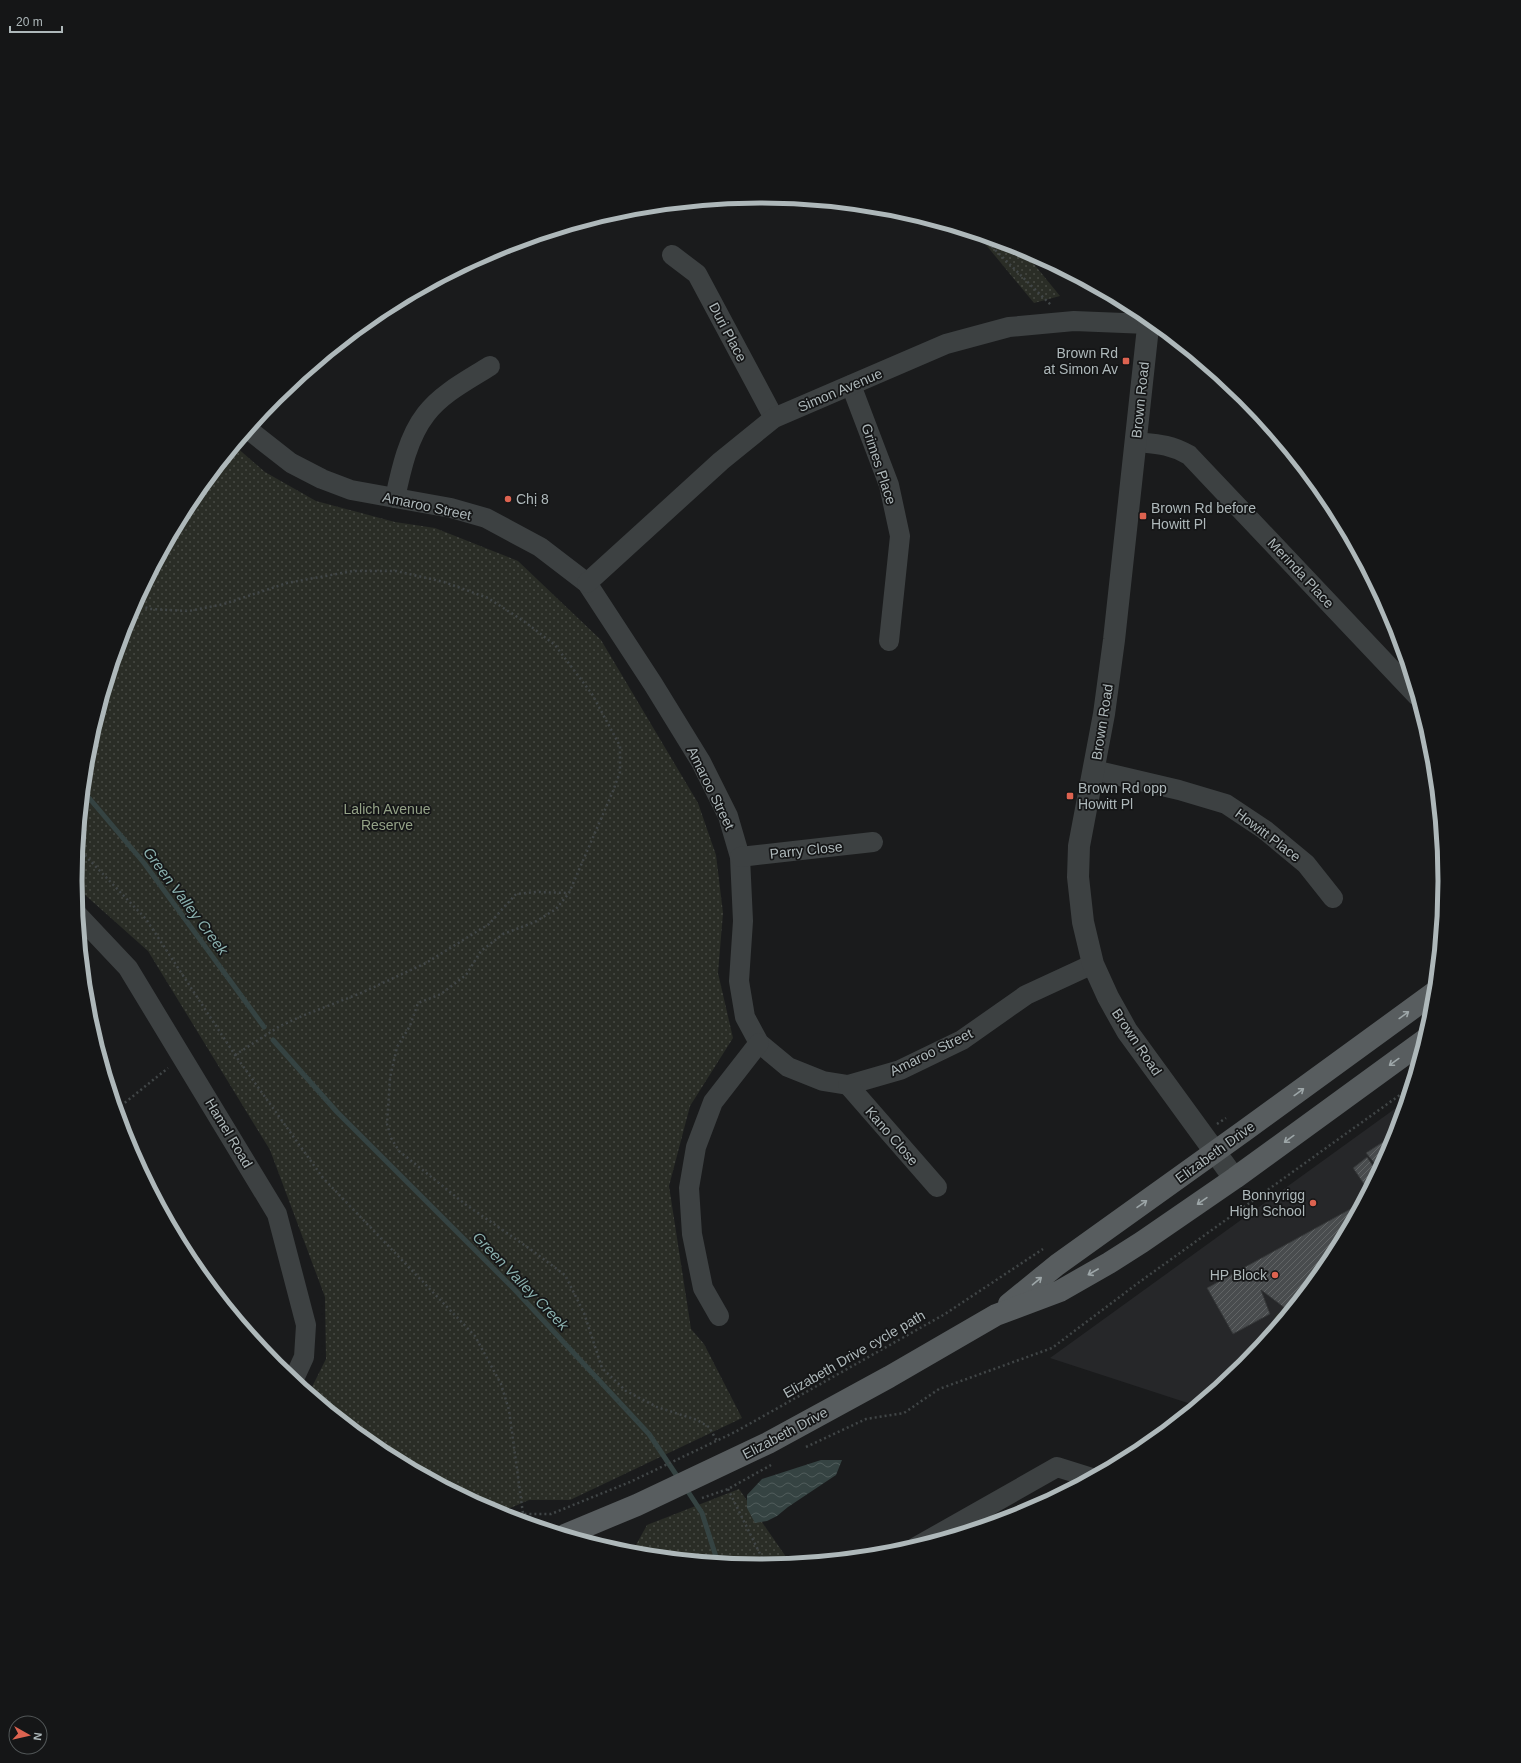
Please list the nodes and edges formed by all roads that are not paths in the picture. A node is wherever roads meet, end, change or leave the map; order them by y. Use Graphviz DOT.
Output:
graph roads {
  1 [pos="672,255"];
  2 [pos="1143,321"];
  3 [pos="1149,325"];
  4 [pos="490,366"];
  5 [pos="851,385"];
  6 [pos="774,418"];
  7 [pos="252,432"];
  8 [pos="1136,442"];
  9 [pos="394,498"];
  10 [pos="587,583"];
  11 [pos="889,641"];
  12 [pos="1411,690"];
  13 [pos="1094,770"];
  14 [pos="873,842"];
  15 [pos="740,857"];
  16 [pos="1333,898"];
  17 [pos="83,920"];
  18 [pos="1093,964"];
  19 [pos="1429,997"];
  20 [pos="759,1043"];
  21 [pos="1419,1044"];
  22 [pos="848,1085"];
  23 [pos="1215,1152"];
  24 [pos="1234,1178"];
  25 [pos="937,1187"];
  26 [pos="996,1315"];
  27 [pos="719,1316"];
  28 [pos="295,1375"];
  29 [pos="1086,1476"];
  30 [pos="571,1533"];
  31 [pos="932,1538"];
  1 -- 6 [label="street, Duri Place"];
  2 -- 5 [label="street, Simon Avenue"];
  3 -- 8 [label="street, Brown Road"];
  4 -- 9 [label="street"];
  5 -- 6 [label="street, Simon Avenue"];
  5 -- 11 [label="street, Grimes Place"];
  6 -- 10 [label="street, Simon Avenue"];
  7 -- 9 [label="street, Amaroo Street"];
  8 -- 12 [label="street, Merinda Place"];
  8 -- 13 [label="street, Brown Road"];
  9 -- 10 [label="street, Amaroo Street"];
  10 -- 15 [label="street, Amaroo Street"];
  13 -- 16 [label="street, Howitt Place"];
  13 -- 18 [label="street, Brown Road"];
  14 -- 15 [label="street, Parry Close"];
  15 -- 20 [label="street, Amaroo Street"];
  17 -- 28 [label="street, Hamel Road"];
  18 -- 22 [label="street, Amaroo Street"];
  18 -- 23 [label="street, Brown Road"];
  23 -- 19 [label="main road, Elizabeth Drive, one-way"];
  20 -- 22 [label="street, Amaroo Street"];
  20 -- 27 [label="street"];
  21 -- 24 [label="main road, Elizabeth Drive, one-way"];
  22 -- 25 [label="street, Kano Close"];
  23 -- 24 [label="street, Brown Road"];
  26 -- 23 [label="main road, Elizabeth Drive, one-way"];
  24 -- 26 [label="main road, Elizabeth Drive, one-way"];
  26 -- 30 [label="main road, Elizabeth Drive"];
  29 -- 31 [label="street"];
}
